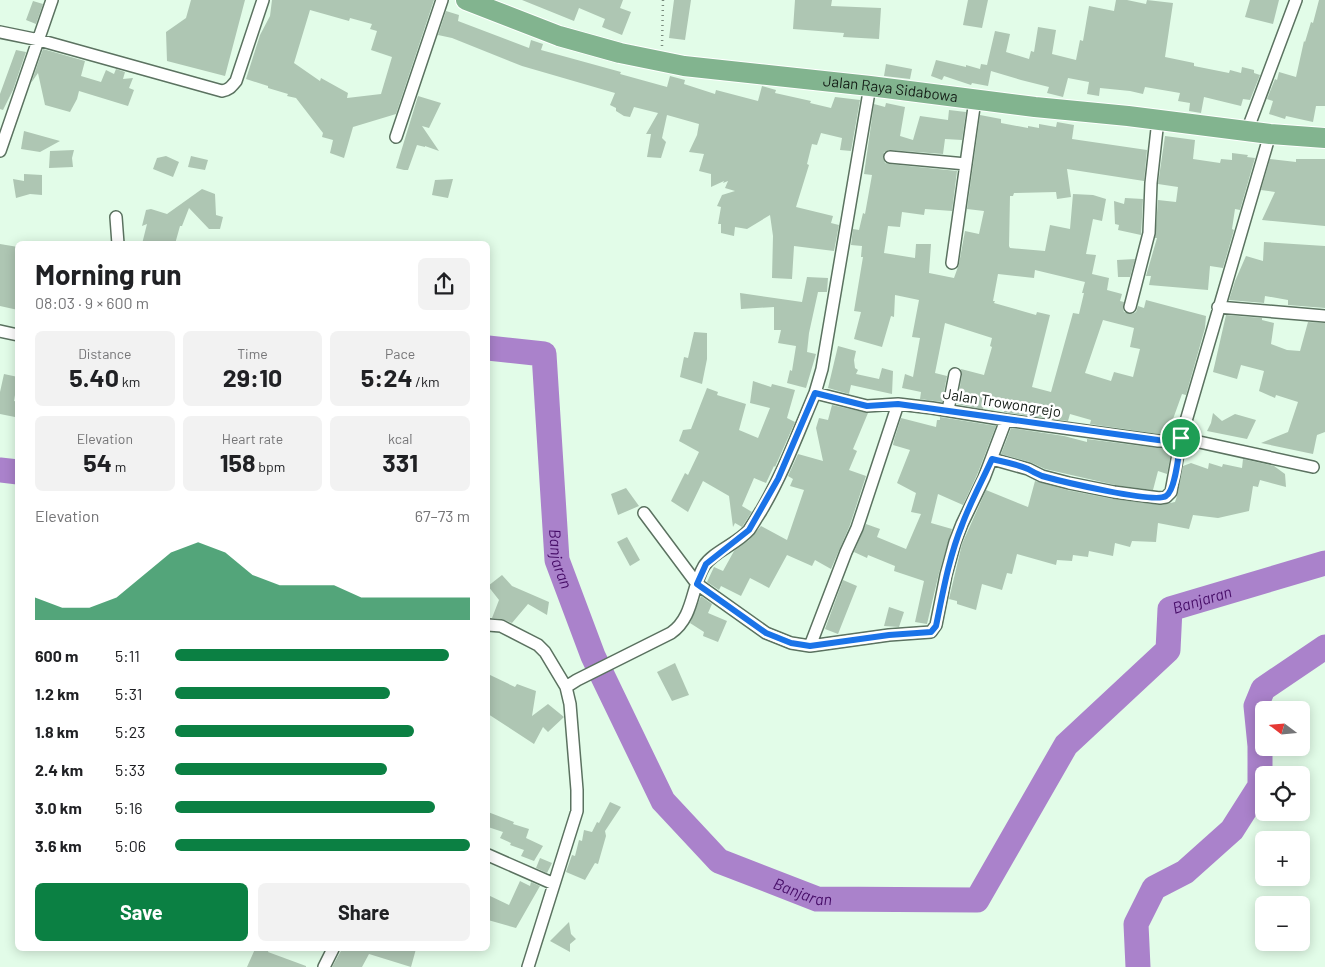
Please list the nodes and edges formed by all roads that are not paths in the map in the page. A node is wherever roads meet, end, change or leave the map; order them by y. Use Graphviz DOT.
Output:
graph roads {
  1 [pos="52,0"];
  2 [pos="263,0"];
  3 [pos="442,0"];
  4 [pos="466,0"];
  5 [pos="1296,0"];
  6 [pos="0,32"];
  7 [pos="39,40"];
  8 [pos="870,86"];
  9 [pos="975,100"];
  10 [pos="1158,120"];
  11 [pos="1247,131"];
  12 [pos="1270,134"];
  13 [pos="396,137"];
  14 [pos="1325,138"];
  15 [pos="0,151"];
  16 [pos="890,158"];
  17 [pos="966,164"];
  18 [pos="116,217"];
  19 [pos="118,241"];
  20 [pos="952,263"];
  21 [pos="1130,307"];
  22 [pos="1218,307"];
  23 [pos="1325,316"];
  24 [pos="0,331"];
  25 [pos="15,334"];
  26 [pos="955,374"];
  27 [pos="815,393"];
  28 [pos="898,404"];
  29 [pos="948,410"];
  30 [pos="1006,420"];
  31 [pos="1181,438"];
  32 [pos="992,459"];
  33 [pos="1313,467"];
  34 [pos="644,513"];
  35 [pos="697,584"];
  36 [pos="490,625"];
  37 [pos="810,646"];
  38 [pos="566,687"];
  39 [pos="490,856"];
  40 [pos="554,884"];
  41 [pos="331,951"];
  42 [pos="324,967"];
  43 [pos="528,967"];
  1 -- 7 [label="street"];
  2 -- 7 [label="street"];
  3 -- 13 [label="street"];
  4 -- 8 [label="highway, Jalan Raya Sidabowa"];
  5 -- 11 [label="street"];
  6 -- 7 [label="street"];
  7 -- 15 [label="street"];
  8 -- 9 [label="highway, Jalan Raya Sidabowa"];
  8 -- 27 [label="street"];
  9 -- 10 [label="highway, Jalan Raya Sidabowa"];
  9 -- 17 [label="street"];
  10 -- 11 [label="highway, Jalan Raya Sidabowa"];
  10 -- 21 [label="street"];
  11 -- 12 [label="highway, Jalan Raya Sidabowa"];
  12 -- 14 [label="highway, Jalan Raya Sidabowa"];
  12 -- 22 [label="street"];
  16 -- 17 [label="street"];
  17 -- 20 [label="street"];
  18 -- 19 [label="street"];
  22 -- 23 [label="street"];
  22 -- 31 [label="street"];
  24 -- 25 [label="street"];
  26 -- 29 [label="street"];
  27 -- 28 [label="street, Jalan Trowongrejo"];
  27 -- 35 [label="street"];
  28 -- 29 [label="street, Jalan Trowongrejo"];
  28 -- 37 [label="street"];
  29 -- 30 [label="street, Jalan Trowongrejo"];
  30 -- 31 [label="street, Jalan Trowongrejo"];
  30 -- 32 [label="street"];
  31 -- 32 [label="street"];
  31 -- 33 [label="street, Jalan Trowongrejo"];
  32 -- 37 [label="street"];
  34 -- 35 [label="street"];
  35 -- 37 [label="street"];
  35 -- 38 [label="street"];
  36 -- 38 [label="street"];
  38 -- 40 [label="street"];
  39 -- 40 [label="street"];
  40 -- 43 [label="street"];
  41 -- 42 [label="street"];
}
